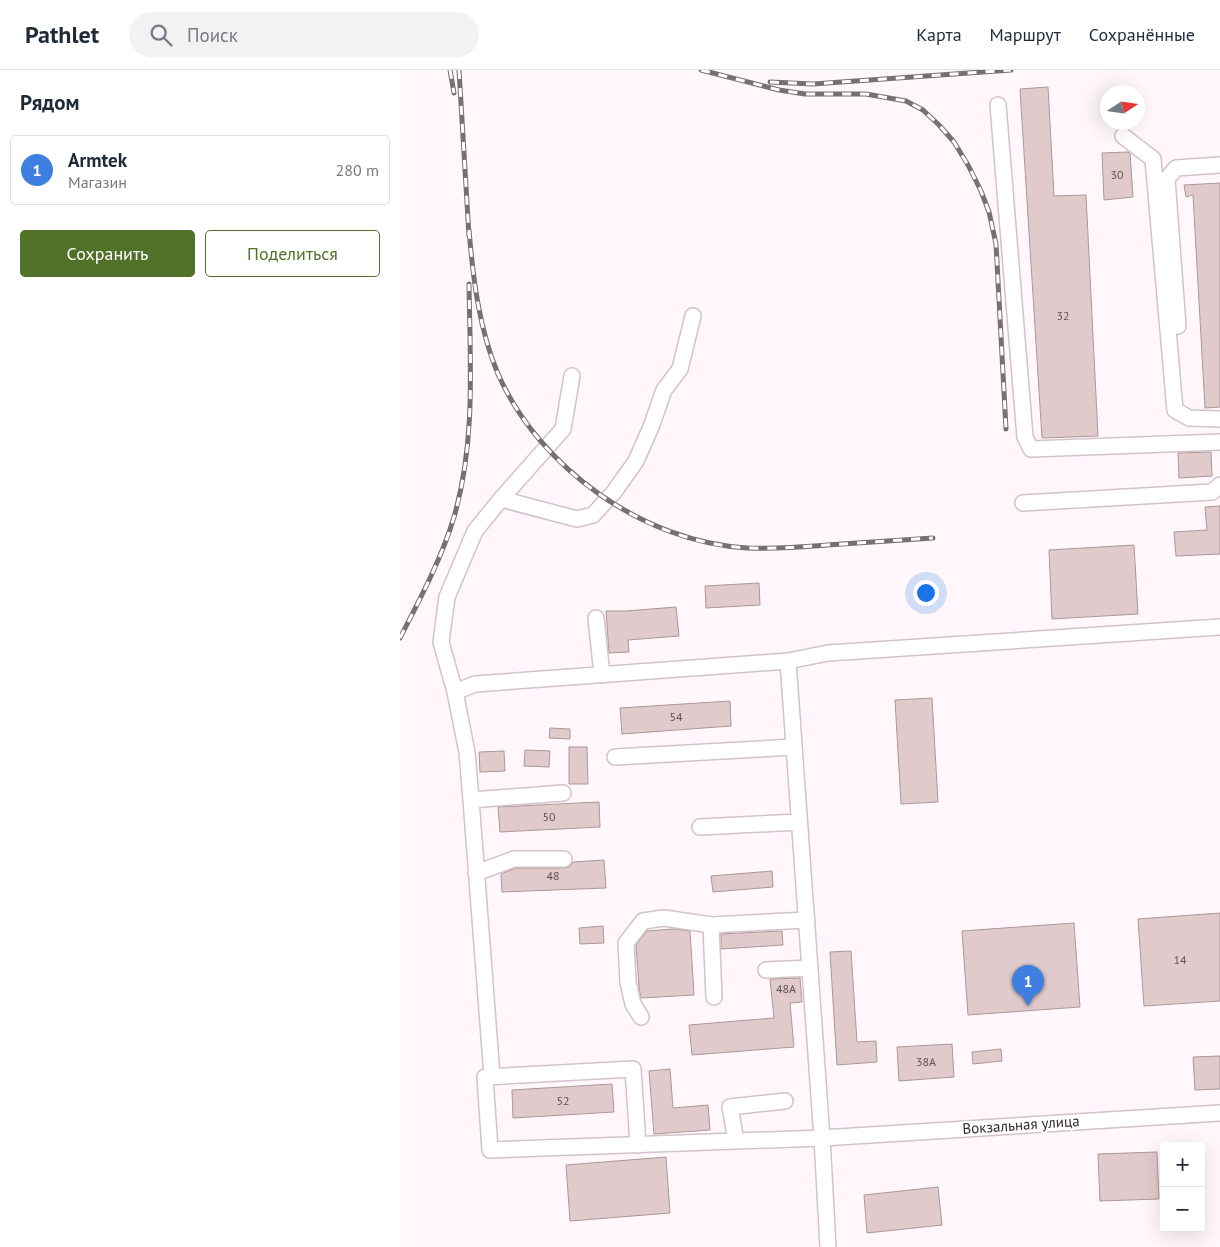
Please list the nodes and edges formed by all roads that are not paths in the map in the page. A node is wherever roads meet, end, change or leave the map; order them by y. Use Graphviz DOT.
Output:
graph roads {
  1 [pos="998,105"];
  2 [pos="1123,136"];
  3 [pos="1220,165"];
  4 [pos="693,316"];
  5 [pos="572,376"];
  6 [pos="1185,416"];
  7 [pos="1220,419"];
  8 [pos="1220,442"];
  9 [pos="1220,486"];
  10 [pos="501,499"];
  11 [pos="1023,502"];
  12 [pos="596,618"];
  13 [pos="1220,627"];
  14 [pos="788,661"];
  15 [pos="602,675"];
  16 [pos="455,692"];
  17 [pos="794,748"];
  18 [pos="615,757"];
  19 [pos="563,793"];
  20 [pos="471,800"];
  21 [pos="800,822"];
  22 [pos="700,827"];
  23 [pos="564,859"];
  24 [pos="476,873"];
  25 [pos="806,920"];
  26 [pos="710,926"];
  27 [pos="810,968"];
  28 [pos="766,970"];
  29 [pos="714,997"];
  30 [pos="641,1017"];
  31 [pos="492,1076"];
  32 [pos="785,1101"];
  33 [pos="1220,1113"];
  34 [pos="822,1138"];
  35 [pos="736,1141"];
  36 [pos="638,1145"];
  37 [pos="828,1247"];
  1 -- 8 [label="street"];
  2 -- 6 [label="street"];
  3 -- 6 [label="street"];
  4 -- 10 [label="street"];
  5 -- 10 [label="street"];
  6 -- 7 [label="street"];
  9 -- 11 [label="street"];
  10 -- 16 [label="street"];
  12 -- 15 [label="street"];
  13 -- 14 [label="street"];
  14 -- 15 [label="street"];
  14 -- 17 [label="street"];
  15 -- 16 [label="street"];
  16 -- 20 [label="street"];
  17 -- 18 [label="street"];
  17 -- 21 [label="street"];
  19 -- 20 [label="street"];
  20 -- 24 [label="street"];
  21 -- 22 [label="street"];
  21 -- 25 [label="street"];
  23 -- 24 [label="street"];
  24 -- 31 [label="street"];
  25 -- 26 [label="street"];
  25 -- 27 [label="street"];
  26 -- 29 [label="street"];
  26 -- 30 [label="street"];
  27 -- 28 [label="street"];
  27 -- 34 [label="street"];
  31 -- 36 [label="street"];
  31 -- 36 [label="street, Вокзальная улица"];
  32 -- 35 [label="street"];
  33 -- 34 [label="street, Вокзальная улица"];
  34 -- 35 [label="street, Вокзальная улица"];
  34 -- 37 [label="street"];
  35 -- 36 [label="street, Вокзальная улица"];
}
